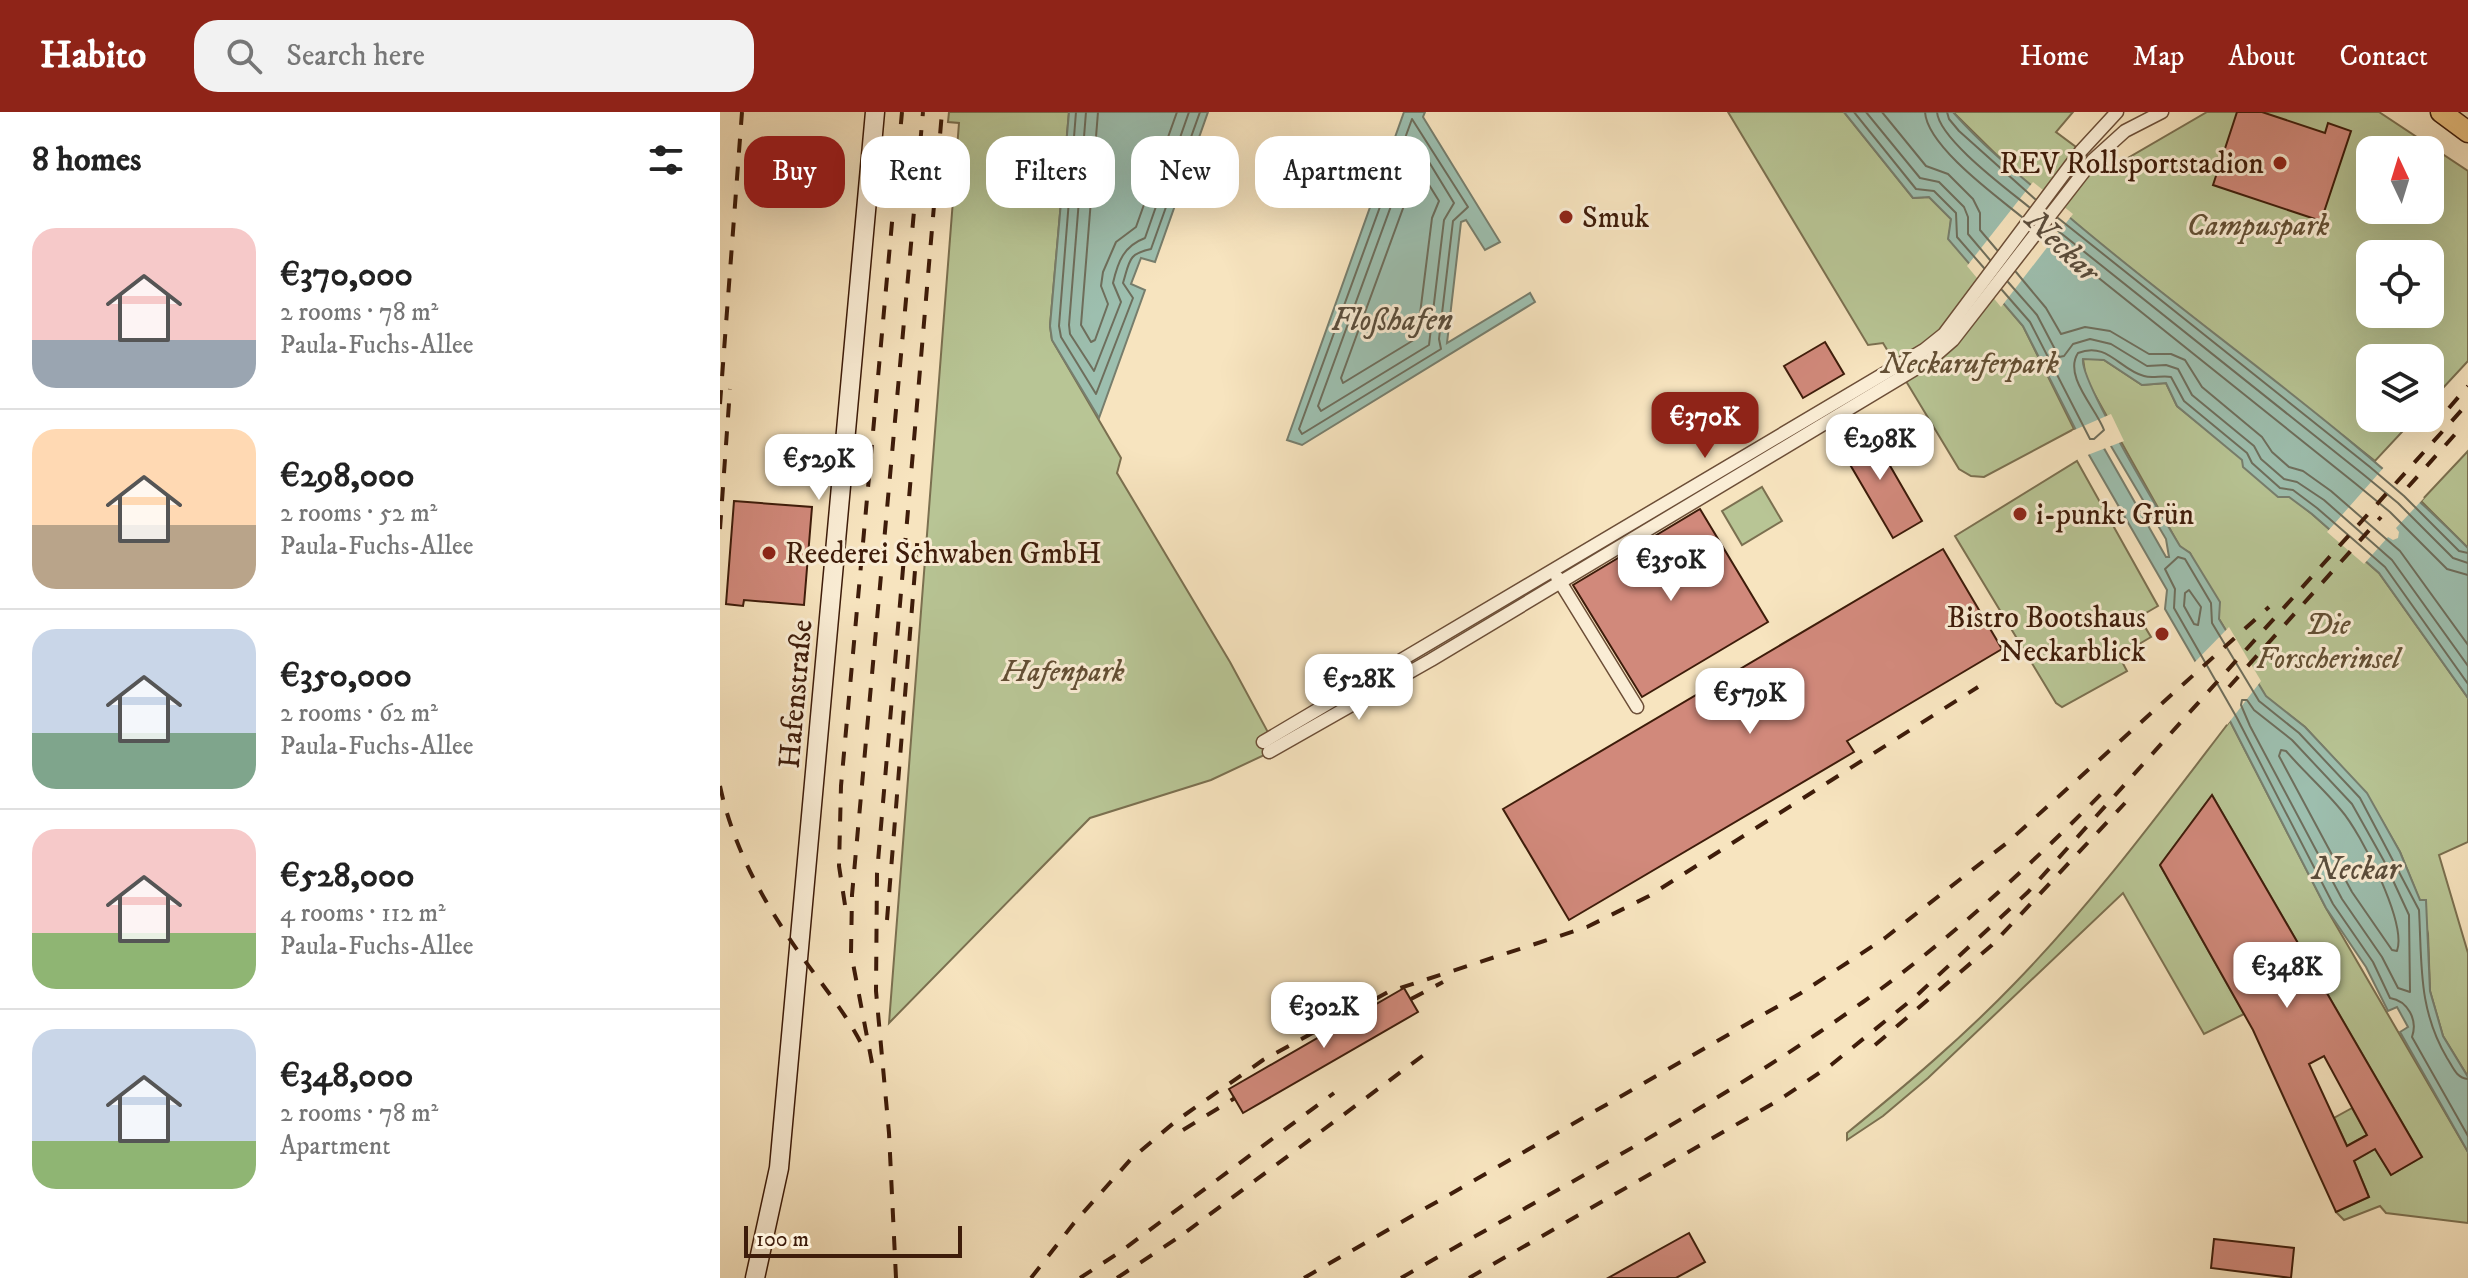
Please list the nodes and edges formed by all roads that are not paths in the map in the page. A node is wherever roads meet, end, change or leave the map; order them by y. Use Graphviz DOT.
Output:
graph roads {
  1 [pos="875,112"];
  2 [pos="2117,112"];
  3 [pos="2162,112"];
  4 [pos="2441,112"];
  5 [pos="2468,132"];
  6 [pos="1949,337"];
  7 [pos="1556,576"];
  8 [pos="1424,647"];
  9 [pos="1431,660"];
  10 [pos="1637,707"];
  11 [pos="755,1278"];
  1 -- 11 [label="main road, Hafenstraße"];
  2 -- 6 [label="street"];
  3 -- 6 [label="street"];
  4 -- 5 [label="main road"];
  6 -- 7 [label="street"];
  7 -- 8 [label="street"];
  7 -- 9 [label="street"];
  7 -- 10 [label="street"];
  8 -- 9 [label="street"];
  8 -- 9 [label="street"];
}
